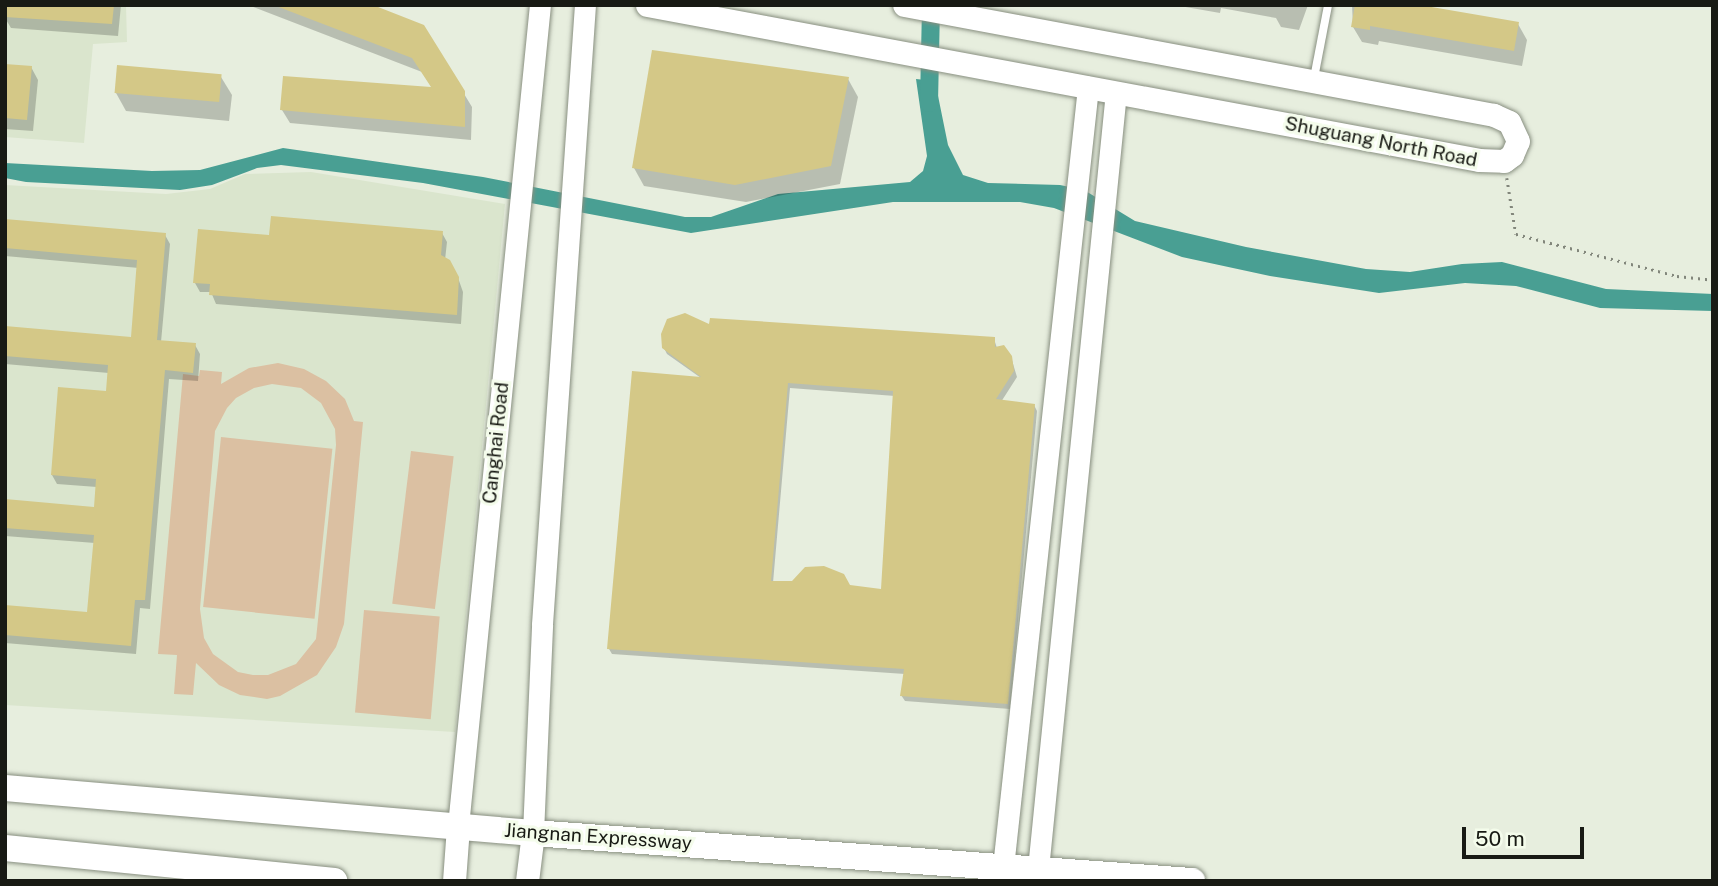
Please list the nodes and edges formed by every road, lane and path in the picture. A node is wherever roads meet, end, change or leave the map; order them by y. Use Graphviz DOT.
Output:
graph roads {
  1 [pos="540,5"];
  2 [pos="585,5"];
  3 [pos="647,5"];
  4 [pos="1328,5"];
  5 [pos="909,6"];
  6 [pos="1313,81"];
  7 [pos="1088,87"];
  8 [pos="1116,92"];
  9 [pos="1504,161"];
  10 [pos="1713,280"];
  11 [pos="5,788"];
  12 [pos="458,826"];
  13 [pos="533,832"];
  14 [pos="5,848"];
  15 [pos="1003,867"];
  16 [pos="1038,869"];
  17 [pos="334,881"];
  18 [pos="454,881"];
  19 [pos="527,881"];
  20 [pos="1192,881"];
  1 -- 12 [label="street, Canghai Road"];
  2 -- 13 [label="street"];
  3 -- 7 [label="main road, Shuguang North Road"];
  4 -- 6 [label="lane"];
  5 -- 6 [label="main road, Shuguang North Road"];
  6 -- 9 [label="main road, Shuguang North Road"];
  7 -- 8 [label="main road, Shuguang North Road"];
  7 -- 15 [label="street"];
  8 -- 9 [label="main road, Shuguang North Road"];
  8 -- 16 [label="street"];
  9 -- 10 [label="path"];
  11 -- 12 [label="main road, Jiangnan Expressway"];
  12 -- 13 [label="main road, Jiangnan Expressway"];
  12 -- 18 [label="main road, Canghai Road"];
  13 -- 15 [label="main road, Jiangnan Expressway"];
  13 -- 19 [label="main road"];
  14 -- 17 [label="main road"];
  15 -- 16 [label="main road, Jiangnan Expressway"];
  16 -- 20 [label="main road, Jiangnan Expressway"];
}
